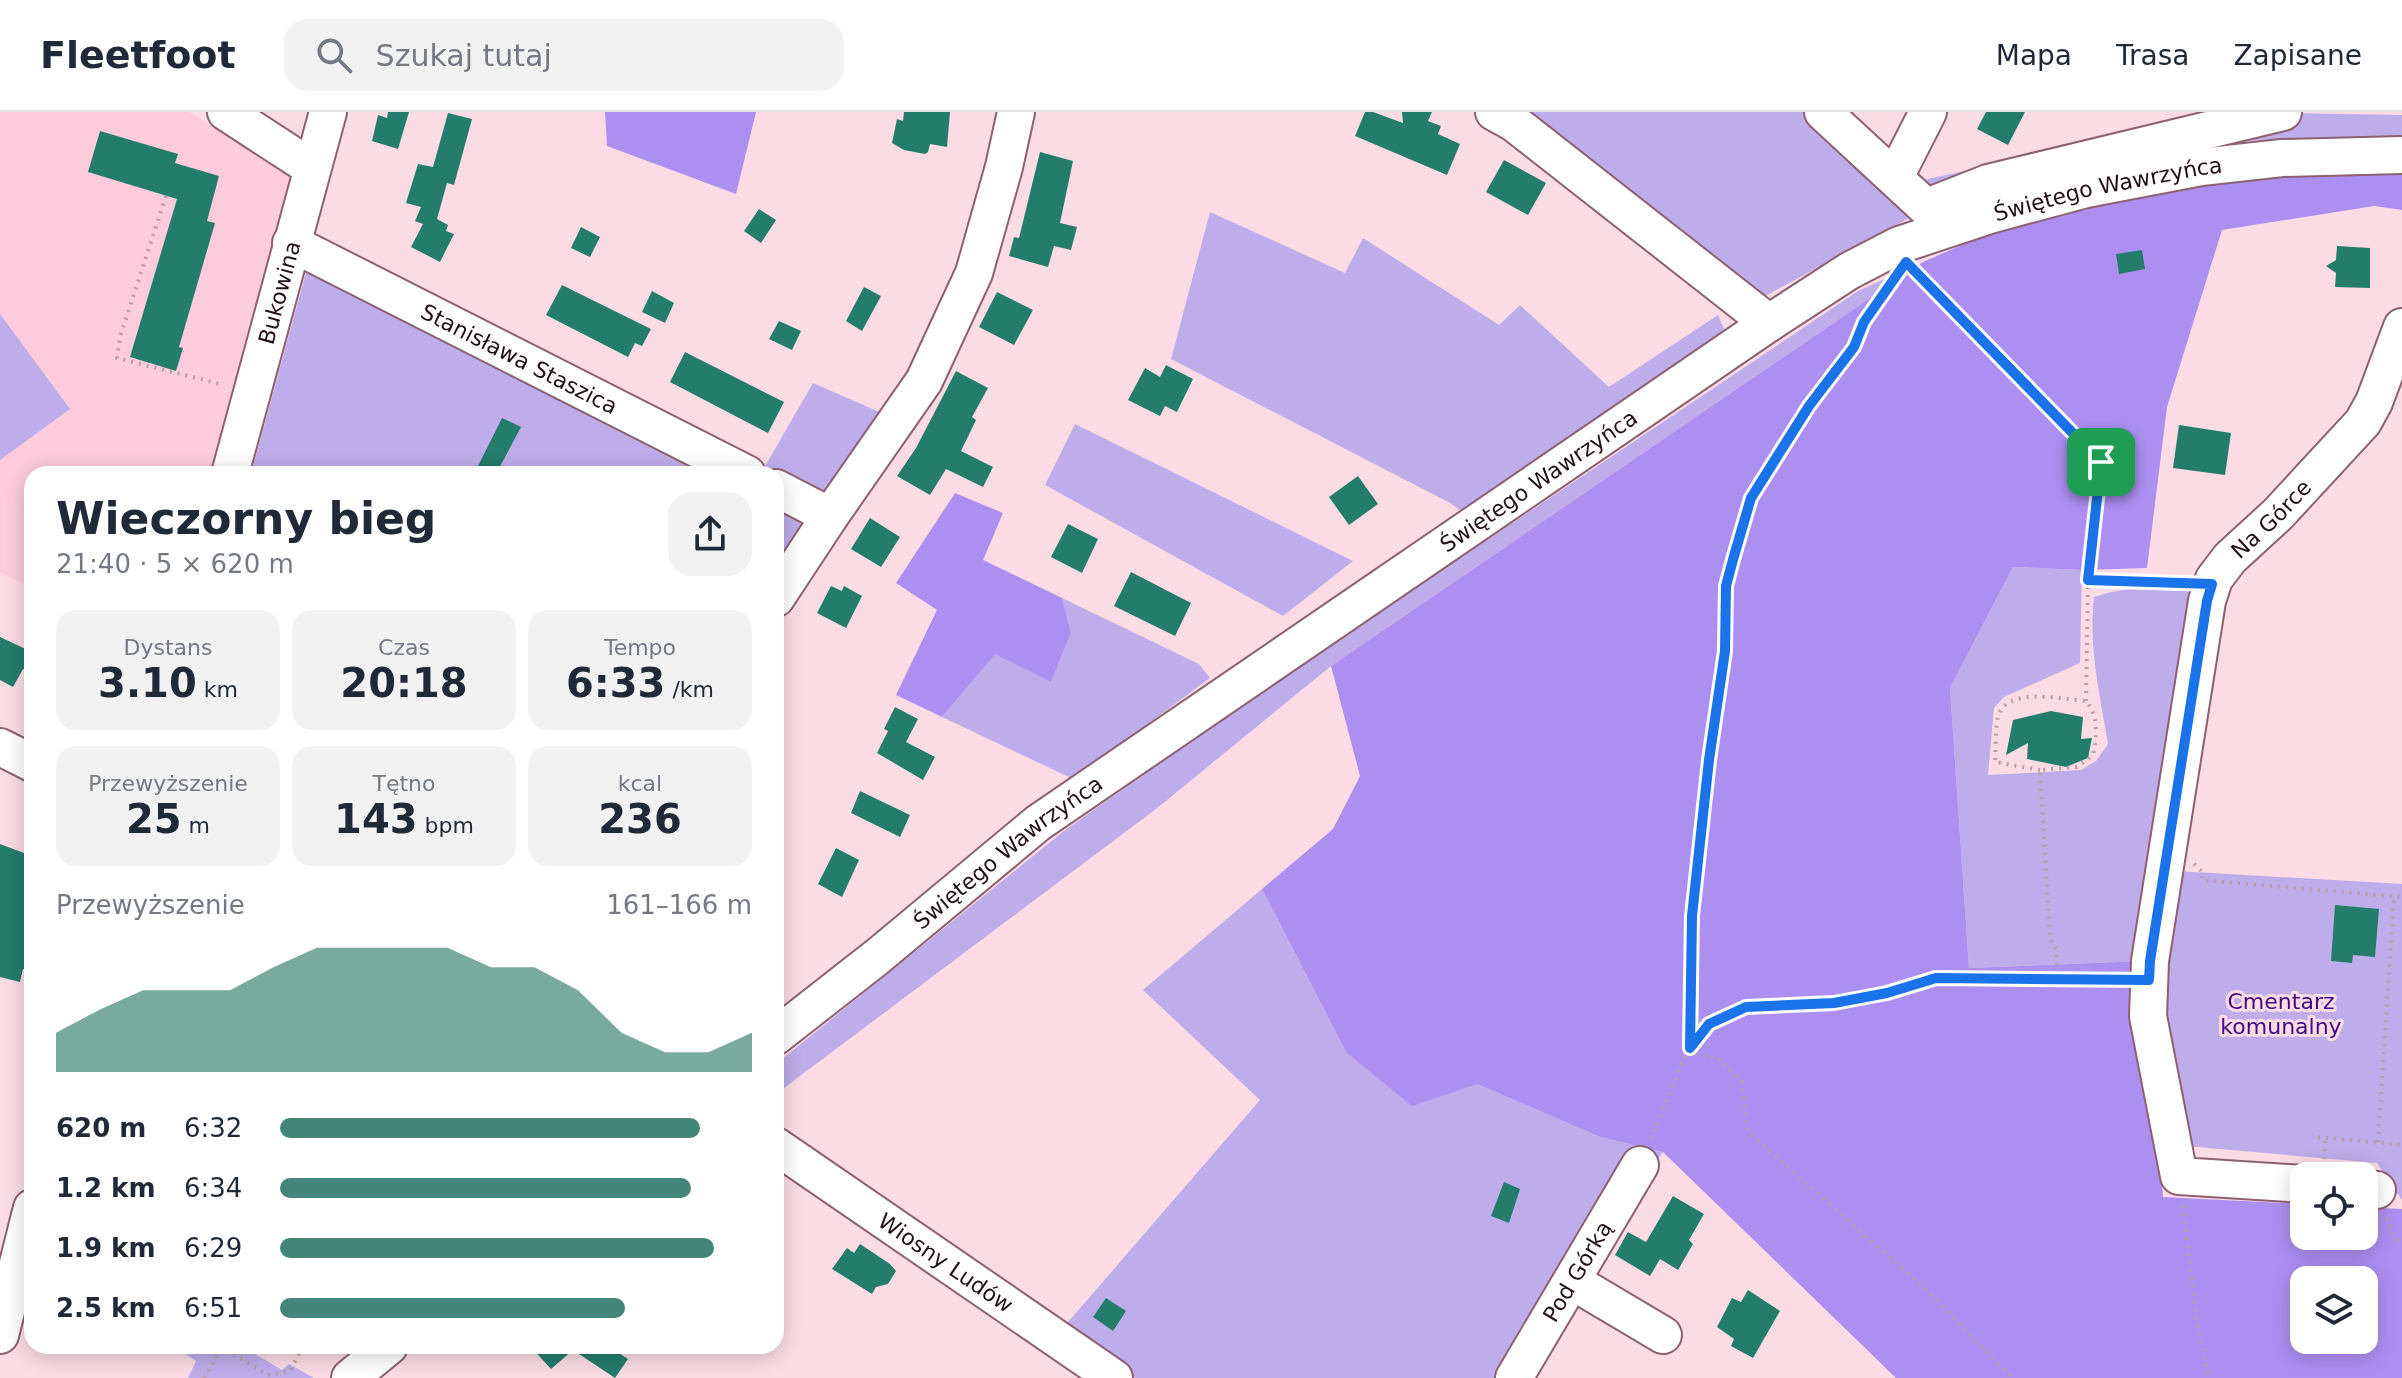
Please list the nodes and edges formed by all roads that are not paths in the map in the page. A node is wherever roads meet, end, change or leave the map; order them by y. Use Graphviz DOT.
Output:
graph roads {
  1 [pos="226,112"];
  2 [pos="328,112"];
  3 [pos="1016,112"];
  4 [pos="1494,112"];
  5 [pos="1823,112"];
  6 [pos="1928,112"];
  7 [pos="2283,112"];
  8 [pos="2402,155"];
  9 [pos="312,168"];
  10 [pos="1895,177"];
  11 [pos="1937,217"];
  12 [pos="291,243"];
  13 [pos="1769,323"];
  14 [pos="2402,327"];
  15 [pos="232,466"];
  16 [pos="731,466"];
  17 [pos="784,492"];
  18 [pos="830,516"];
  19 [pos="784,586"];
  20 [pos="0,747"];
  21 [pos="24,759"];
  22 [pos="784,1030"];
  23 [pos="784,1151"];
  24 [pos="1640,1165"];
  25 [pos="2290,1173"];
  26 [pos="24,1240"];
  27 [pos="1572,1281"];
  28 [pos="0,1335"];
  29 [pos="1663,1335"];
  30 [pos="379,1354"];
  31 [pos="350,1378"];
  32 [pos="1114,1378"];
  33 [pos="1514,1378"];
  1 -- 9 [label="street"];
  2 -- 9 [label="street, Bukowina"];
  3 -- 18 [label="street"];
  4 -- 13 [label="street"];
  5 -- 10 [label="street"];
  6 -- 10 [label="street"];
  7 -- 11 [label="street"];
  8 -- 11 [label="street, Świętego Wawrzyńca"];
  9 -- 12 [label="street, Bukowina"];
  10 -- 11 [label="street"];
  11 -- 13 [label="street, Świętego Wawrzyńca"];
  12 -- 15 [label="street, Bukowina"];
  12 -- 16 [label="street, Stanisława Staszica"];
  13 -- 22 [label="street, Świętego Wawrzyńca"];
  14 -- 25 [label="street, Na Górce"];
  17 -- 18 [label="street"];
  18 -- 19 [label="street"];
  20 -- 21 [label="street"];
  23 -- 32 [label="street, Wiosny Ludów"];
  24 -- 27 [label="street, Pod Górką"];
  26 -- 28 [label="street"];
  27 -- 29 [label="street"];
  27 -- 33 [label="street, Pod Górką"];
  30 -- 31 [label="street"];
}
